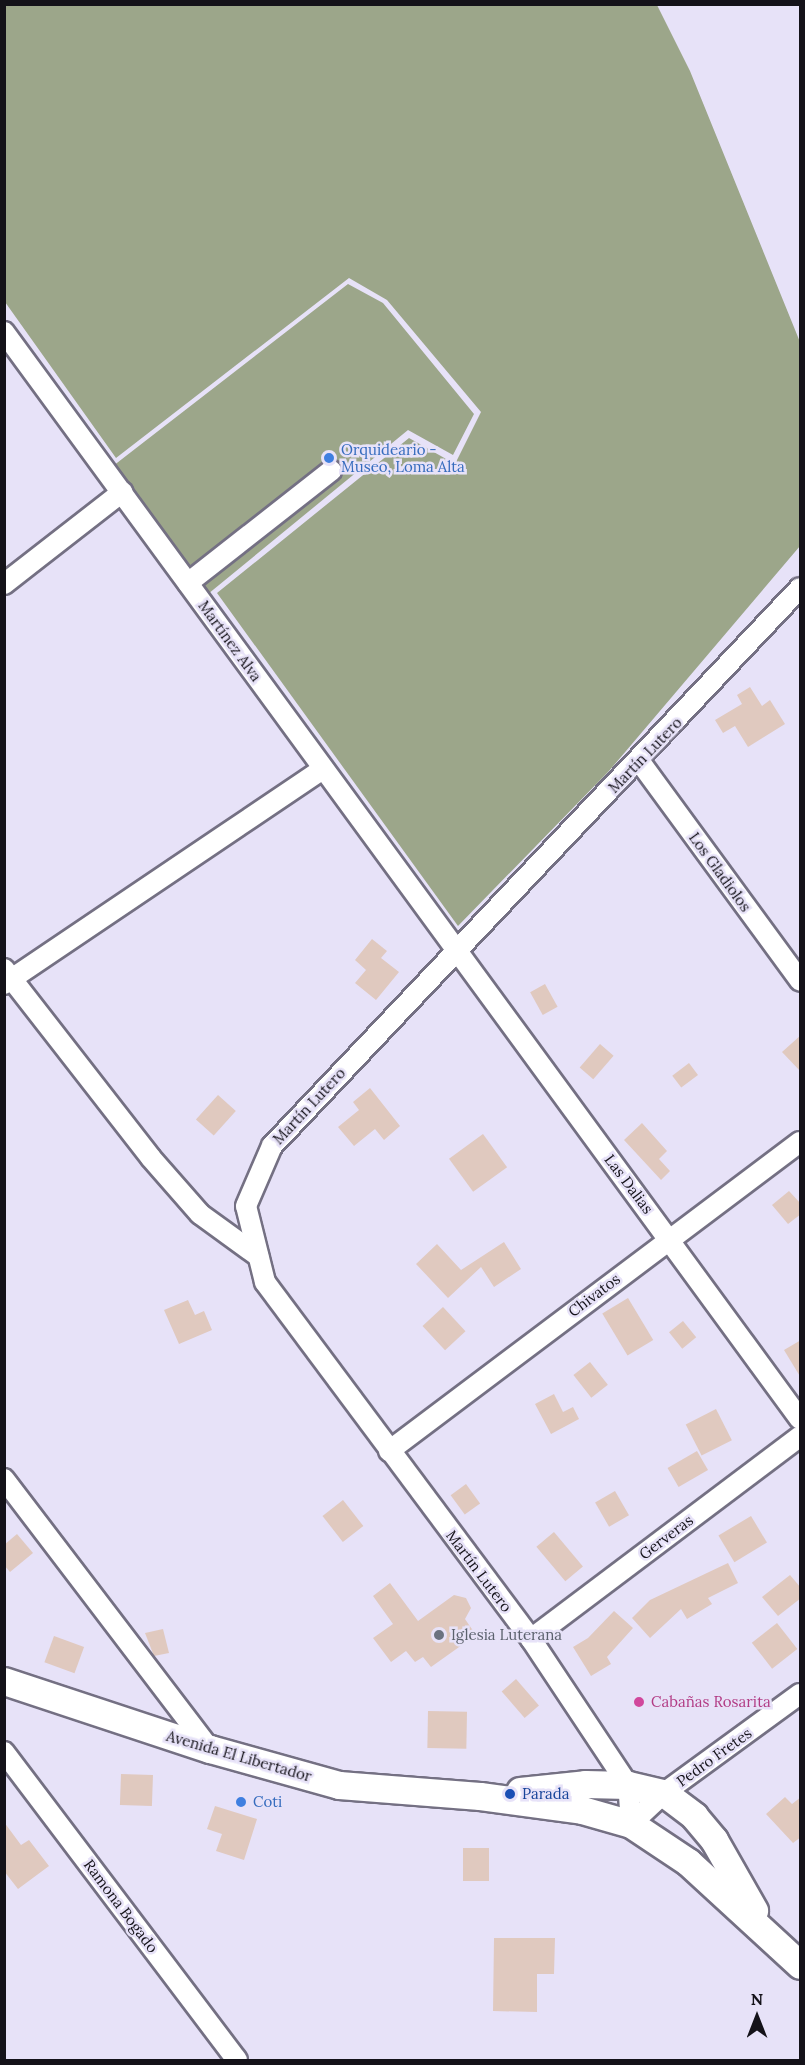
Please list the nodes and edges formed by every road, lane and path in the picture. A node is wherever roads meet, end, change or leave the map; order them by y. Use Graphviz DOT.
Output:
graph roads {
  1 [pos="4,332"];
  2 [pos="331,471"];
  3 [pos="122,492"];
  4 [pos="4,584"];
  5 [pos="188,584"];
  6 [pos="801,588"];
  7 [pos="640,762"];
  8 [pos="323,769"];
  9 [pos="455,949"];
  10 [pos="7,977"];
  11 [pos="801,981"];
  12 [pos="801,1142"];
  13 [pos="669,1238"];
  14 [pos="258,1256"];
  15 [pos="801,1419"];
  16 [pos="801,1436"];
  17 [pos="389,1451"];
  18 [pos="4,1479"];
  19 [pos="531,1639"];
  20 [pos="4,1681"];
  21 [pos="801,1694"];
  22 [pos="210,1749"];
  23 [pos="4,1752"];
  24 [pos="628,1785"];
  25 [pos="664,1794"];
  26 [pos="480,1796"];
  27 [pos="631,1824"];
  28 [pos="764,1928"];
  29 [pos="801,1965"];
  30 [pos="237,2061"];
  1 -- 3 [label="street, Martínez Alva"];
  2 -- 5 [label="street"];
  3 -- 4 [label="street"];
  3 -- 5 [label="street, Martínez Alva"];
  5 -- 8 [label="street, Martínez Alva"];
  6 -- 7 [label="street, Martín Lutero"];
  7 -- 9 [label="street, Martín Lutero"];
  7 -- 11 [label="street, Los Gladiolos"];
  8 -- 9 [label="street, Martínez Alva"];
  8 -- 10 [label="street"];
  9 -- 13 [label="street, Las Dalias"];
  9 -- 14 [label="street, Martín Lutero"];
  10 -- 14 [label="street"];
  12 -- 13 [label="street, Chivatos"];
  13 -- 15 [label="street, Las Dalias"];
  13 -- 17 [label="street, Chivatos"];
  14 -- 17 [label="street, Martín Lutero"];
  16 -- 19 [label="street, Gerveras"];
  17 -- 19 [label="street, Martín Lutero"];
  18 -- 22 [label="street"];
  19 -- 24 [label="street, Martín Lutero"];
  20 -- 22 [label="main road, Avenida El Libertador"];
  21 -- 25 [label="street, Pedro Fretes"];
  22 -- 26 [label="main road, Avenida El Libertador"];
  23 -- 30 [label="street, Ramona Bogado"];
  24 -- 25 [label="main road, Avenida El Libertador"];
  24 -- 26 [label="main road, Avenida El Libertador"];
  24 -- 27 [label="street, Martín Lutero"];
  25 -- 27 [label="street, Pedro Fretes"];
  25 -- 28 [label="main road, Avenida El Libertador"];
  26 -- 27 [label="main road, Avenida El Libertador"];
  27 -- 28 [label="main road, Avenida El Libertador"];
  28 -- 29 [label="main road, Avenida El Libertador"];
}
